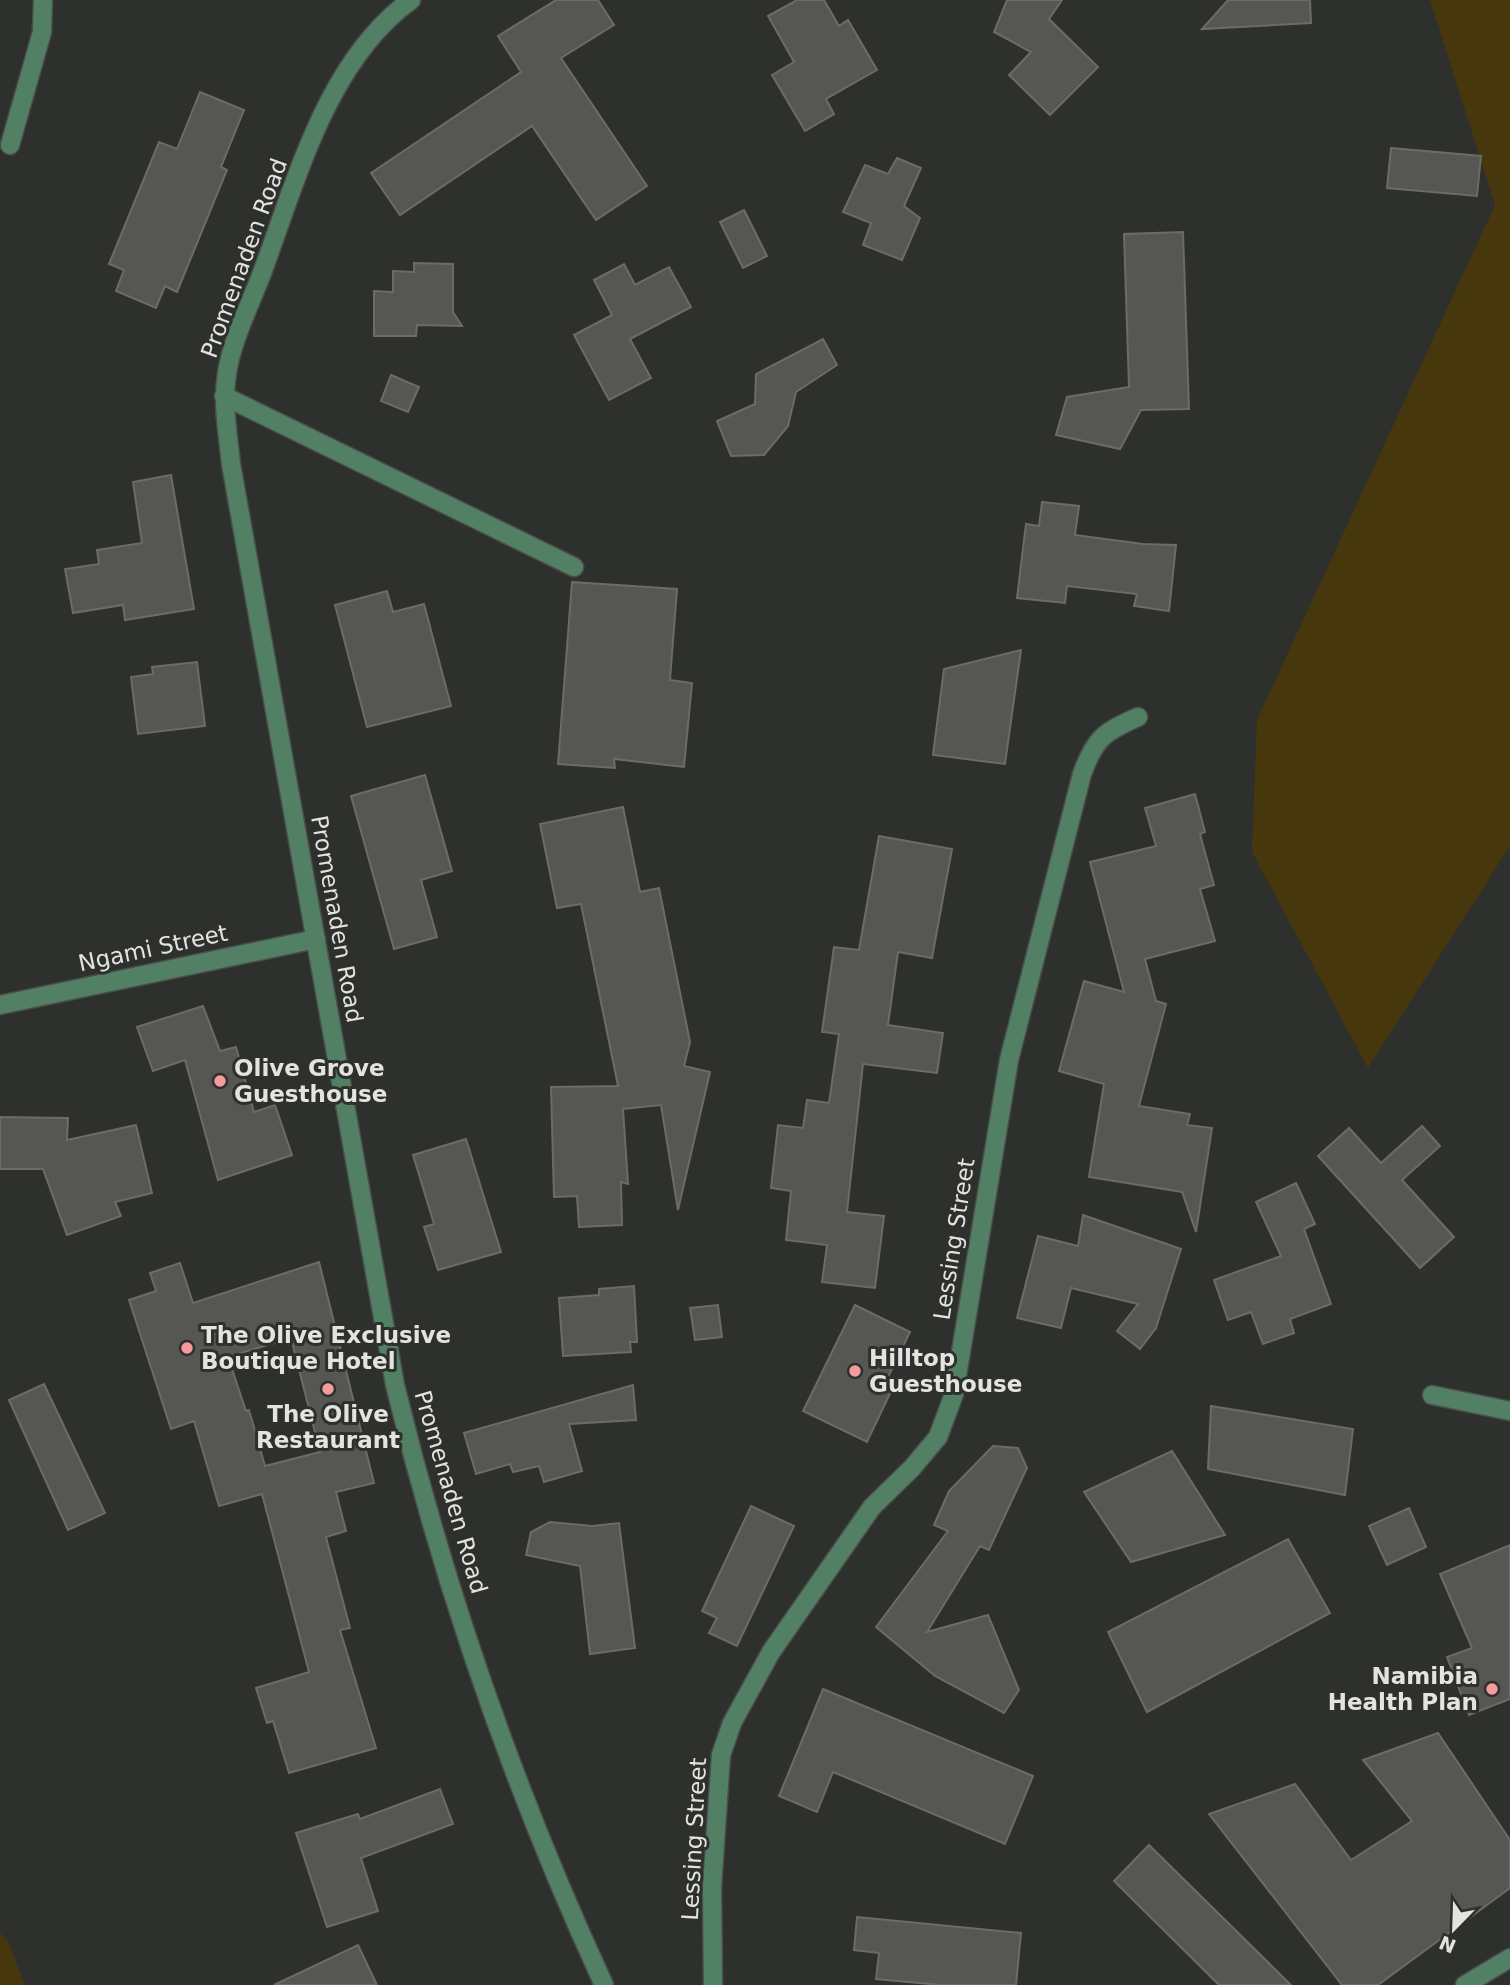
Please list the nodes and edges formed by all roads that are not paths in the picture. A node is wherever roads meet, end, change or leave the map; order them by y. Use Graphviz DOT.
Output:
graph roads {
  1 [pos="43,0"];
  2 [pos="411,0"];
  3 [pos="10,145"];
  4 [pos="224,396"];
  5 [pos="574,567"];
  6 [pos="1138,717"];
  7 [pos="316,939"];
  8 [pos="0,1005"];
  9 [pos="1432,1395"];
  10 [pos="1510,1411"];
  11 [pos="1510,1958"];
  12 [pos="604,1985"];
  13 [pos="713,1985"];
  14 [pos="1465,1985"];
  1 -- 3 [label="street"];
  2 -- 4 [label="street, Promenaden Road"];
  4 -- 5 [label="street"];
  4 -- 7 [label="street, Promenaden Road"];
  6 -- 13 [label="street, Lessing Street"];
  7 -- 8 [label="street, Ngami Street"];
  7 -- 12 [label="street, Promenaden Road"];
  9 -- 10 [label="street"];
  11 -- 14 [label="street"];
}
